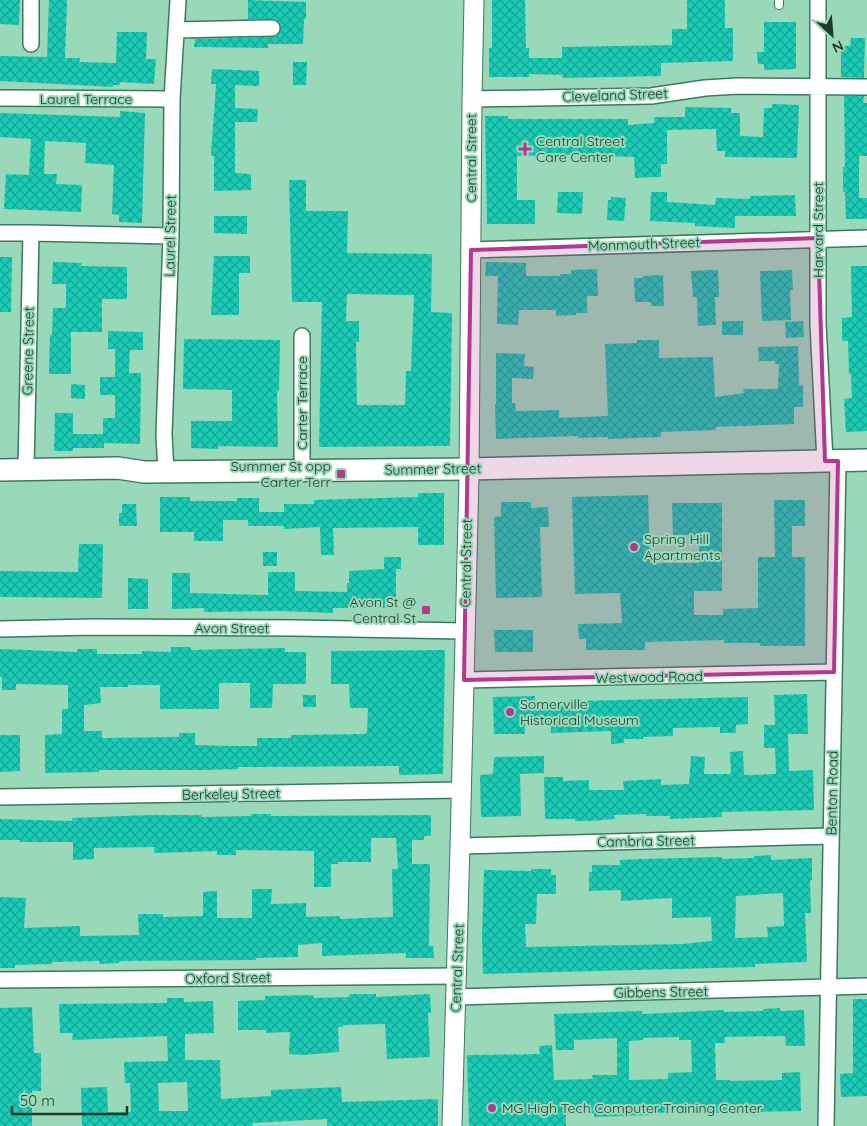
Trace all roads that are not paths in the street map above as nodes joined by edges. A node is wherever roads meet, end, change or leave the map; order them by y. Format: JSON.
{"nodes":[{"id":1,"x":31,"y":0,"type":"edge"},
{"id":2,"x":178,"y":0,"type":"edge"},
{"id":3,"x":474,"y":0,"type":"edge"},
{"id":4,"x":818,"y":0,"type":"edge"},
{"id":5,"x":272,"y":28,"type":"dead end"},
{"id":6,"x":176,"y":30,"type":"junction"},
{"id":7,"x":32,"y":44,"type":"dead end"},
{"id":8,"x":817,"y":86,"type":"junction"},
{"id":9,"x":867,"y":87,"type":"edge"},
{"id":10,"x":0,"y":98,"type":"edge"},
{"id":11,"x":472,"y":99,"type":"junction"},
{"id":12,"x":172,"y":100,"type":"junction"},
{"id":13,"x":0,"y":233,"type":"edge"},
{"id":14,"x":31,"y":233,"type":"junction"},
{"id":15,"x":171,"y":236,"type":"junction"},
{"id":16,"x":818,"y":238,"type":"junction"},
{"id":17,"x":867,"y":238,"type":"edge"},
{"id":18,"x":470,"y":250,"type":"junction"},
{"id":19,"x":302,"y":336,"type":"dead end"},
{"id":20,"x":867,"y":460,"type":"edge"},
{"id":21,"x":831,"y":461,"type":"junction"},
{"id":22,"x":26,"y":469,"type":"junction"},
{"id":23,"x":469,"y":469,"type":"junction"},
{"id":24,"x":0,"y":470,"type":"edge"},
{"id":25,"x":302,"y":470,"type":"junction"},
{"id":26,"x":166,"y":472,"type":"junction"},
{"id":27,"x":0,"y":629,"type":"edge"},
{"id":28,"x":464,"y":631,"type":"junction"},
{"id":29,"x":834,"y":672,"type":"junction"},
{"id":30,"x":464,"y":680,"type":"junction"},
{"id":31,"x":462,"y":790,"type":"junction"},
{"id":32,"x":0,"y":797,"type":"edge"},
{"id":33,"x":831,"y":836,"type":"junction"},
{"id":34,"x":460,"y":846,"type":"junction"},
{"id":35,"x":457,"y":976,"type":"junction"},
{"id":36,"x":0,"y":980,"type":"edge"},
{"id":37,"x":867,"y":986,"type":"edge"},
{"id":38,"x":828,"y":988,"type":"junction"},
{"id":39,"x":456,"y":997,"type":"junction"},
{"id":40,"x":452,"y":1126,"type":"edge"},
{"id":41,"x":826,"y":1126,"type":"edge"}],
"edges":[{"from":1,"to":7,"type":"street"},
{"from":2,"to":6,"type":"street","name":"Laurel Street"},
{"from":3,"to":11,"type":"street","name":"Central Street"},
{"from":4,"to":8,"type":"street","name":"Harvard Street"},
{"from":5,"to":6,"type":"street"},
{"from":6,"to":12,"type":"street","name":"Laurel Street"},
{"from":8,"to":9,"type":"street","name":"Cleveland Street"},
{"from":8,"to":11,"type":"street","name":"Cleveland Street"},
{"from":8,"to":16,"type":"street","name":"Harvard Street"},
{"from":10,"to":12,"type":"street","name":"Laurel Terrace"},
{"from":11,"to":18,"type":"street","name":"Central Street"},
{"from":12,"to":15,"type":"street","name":"Laurel Street"},
{"from":13,"to":14,"type":"street"},
{"from":14,"to":15,"type":"street"},
{"from":14,"to":22,"type":"street","name":"Greene Street"},
{"from":15,"to":26,"type":"street","name":"Laurel Street"},
{"from":16,"to":17,"type":"street","name":"Monmouth Street"},
{"from":16,"to":18,"type":"street","name":"Monmouth Street"},
{"from":16,"to":21,"type":"street","name":"Harvard Street"},
{"from":18,"to":23,"type":"street","name":"Central Street"},
{"from":19,"to":25,"type":"street","name":"Carter Terrace"},
{"from":20,"to":21,"type":"main road","name":"Summer Street"},
{"from":21,"to":23,"type":"main road","name":"Summer Street"},
{"from":21,"to":29,"type":"street","name":"Benton Road"},
{"from":22,"to":24,"type":"main road","name":"Summer Street"},
{"from":22,"to":26,"type":"main road","name":"Summer Street"},
{"from":23,"to":25,"type":"main road","name":"Summer Street"},
{"from":23,"to":28,"type":"street","name":"Central Street"},
{"from":25,"to":26,"type":"main road","name":"Summer Street"},
{"from":27,"to":28,"type":"street","name":"Avon Street"},
{"from":28,"to":30,"type":"street","name":"Central Street"},
{"from":29,"to":30,"type":"street","name":"Westwood Road"},
{"from":29,"to":33,"type":"street","name":"Benton Road"},
{"from":30,"to":31,"type":"street","name":"Central Street"},
{"from":31,"to":32,"type":"street","name":"Berkeley Street"},
{"from":31,"to":34,"type":"street","name":"Central Street"},
{"from":33,"to":34,"type":"street","name":"Cambria Street"},
{"from":33,"to":38,"type":"street","name":"Benton Road"},
{"from":34,"to":35,"type":"street","name":"Central Street"},
{"from":35,"to":36,"type":"street","name":"Oxford Street"},
{"from":35,"to":39,"type":"street","name":"Central Street"},
{"from":37,"to":38,"type":"street","name":"Gibbens Street"},
{"from":38,"to":39,"type":"street","name":"Gibbens Street"},
{"from":38,"to":41,"type":"street","name":"Benton Road"},
{"from":39,"to":40,"type":"street","name":"Central Street"}]}
